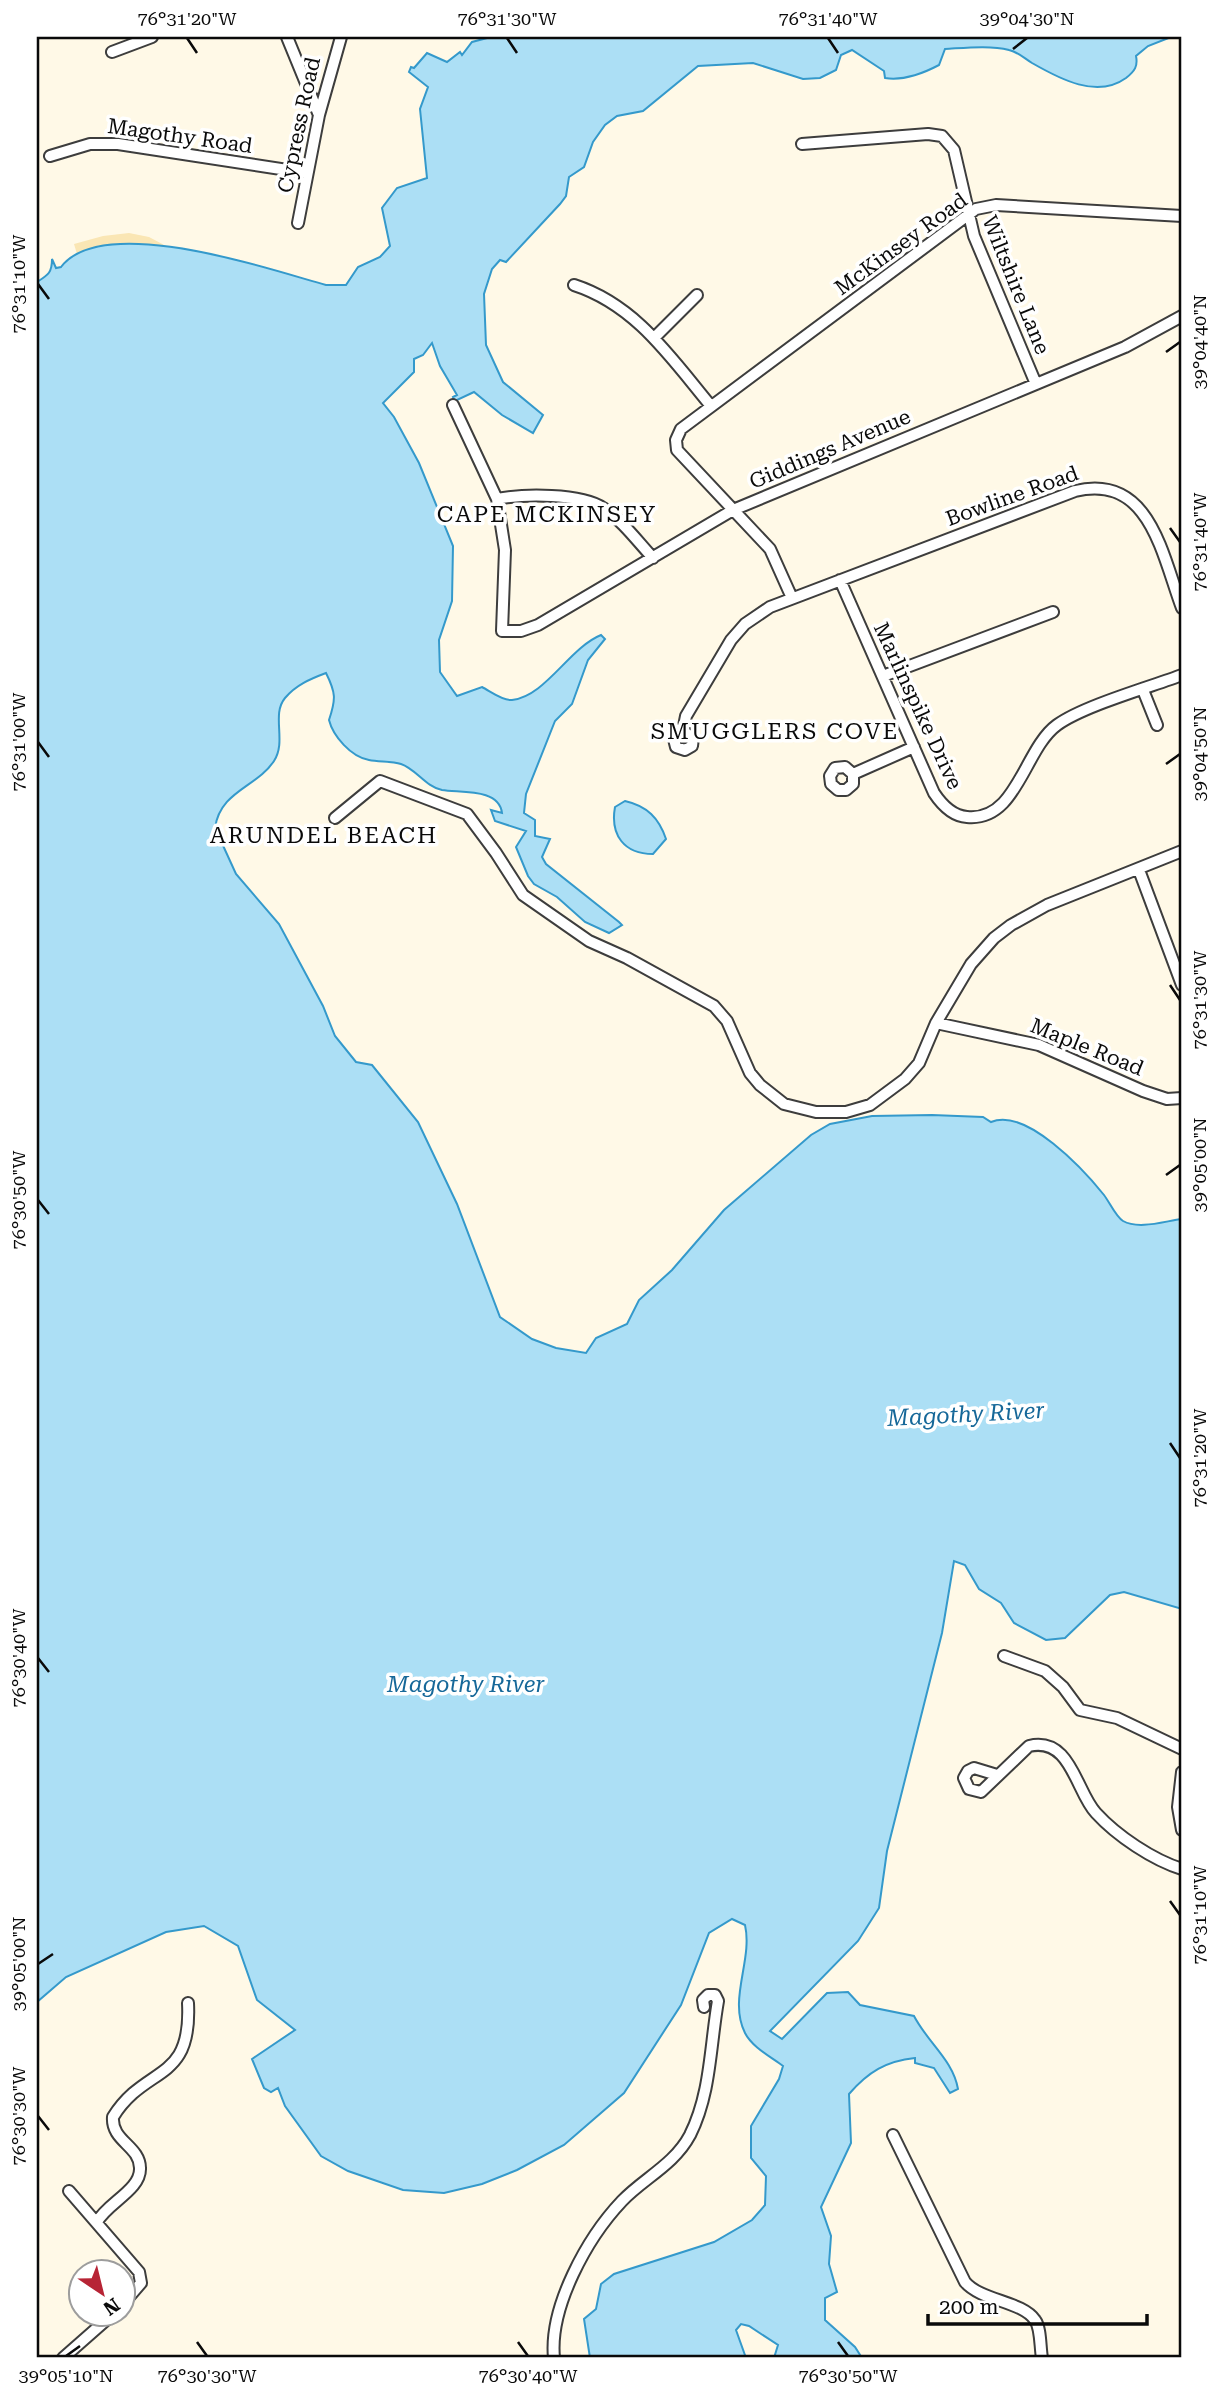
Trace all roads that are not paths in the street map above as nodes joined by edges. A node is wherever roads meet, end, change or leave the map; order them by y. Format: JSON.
{"nodes":[{"id":1,"x":152,"y":37,"type":"edge"},
{"id":2,"x":287,"y":37,"type":"edge"},
{"id":3,"x":341,"y":37,"type":"edge"},
{"id":4,"x":112,"y":52,"type":"dead end"},
{"id":5,"x":319,"y":115,"type":"junction"},
{"id":6,"x":802,"y":144,"type":"dead end"},
{"id":7,"x":50,"y":156,"type":"dead end"},
{"id":8,"x":307,"y":173,"type":"junction"},
{"id":9,"x":967,"y":214,"type":"junction"},
{"id":10,"x":1182,"y":216,"type":"edge"},
{"id":11,"x":298,"y":223,"type":"dead end"},
{"id":12,"x":574,"y":285,"type":"dead end"},
{"id":13,"x":697,"y":295,"type":"dead end"},
{"id":14,"x":1182,"y":316,"type":"edge"},
{"id":15,"x":654,"y":338,"type":"junction"},
{"id":16,"x":1035,"y":384,"type":"junction"},
{"id":17,"x":453,"y":405,"type":"dead end"},
{"id":18,"x":711,"y":406,"type":"junction"},
{"id":19,"x":497,"y":499,"type":"junction"},
{"id":20,"x":733,"y":510,"type":"junction"},
{"id":21,"x":653,"y":558,"type":"junction"},
{"id":22,"x":840,"y":580,"type":"junction"},
{"id":23,"x":792,"y":598,"type":"junction"},
{"id":24,"x":1182,"y":608,"type":"edge"},
{"id":25,"x":1053,"y":612,"type":"dead end"},
{"id":26,"x":1182,"y":675,"type":"edge"},
{"id":27,"x":883,"y":676,"type":"junction"},
{"id":28,"x":1143,"y":690,"type":"junction"},
{"id":29,"x":1157,"y":725,"type":"dead end"},
{"id":30,"x":683,"y":731,"type":"dead end"},
{"id":31,"x":914,"y":747,"type":"junction"},
{"id":32,"x":853,"y":774,"type":"dead end"},
{"id":33,"x":335,"y":818,"type":"dead end"},
{"id":34,"x":1182,"y":851,"type":"edge"},
{"id":35,"x":1139,"y":870,"type":"junction"},
{"id":36,"x":1182,"y":985,"type":"edge"},
{"id":37,"x":936,"y":1023,"type":"junction"},
{"id":38,"x":1182,"y":1098,"type":"edge"},
{"id":39,"x":1004,"y":1656,"type":"dead end"},
{"id":40,"x":1182,"y":1749,"type":"edge"},
{"id":41,"x":1182,"y":1772,"type":"edge"},
{"id":42,"x":997,"y":1775,"type":"dead end"},
{"id":43,"x":1181,"y":1797,"type":"edge"},
{"id":44,"x":1182,"y":1830,"type":"edge"},
{"id":45,"x":1182,"y":1869,"type":"edge"},
{"id":46,"x":188,"y":2003,"type":"dead end"},
{"id":47,"x":704,"y":2007,"type":"dead end"},
{"id":48,"x":893,"y":2135,"type":"dead end"},
{"id":49,"x":69,"y":2191,"type":"dead end"},
{"id":50,"x":97,"y":2222,"type":"junction"},
{"id":51,"x":127,"y":2258,"type":"edge"},
{"id":52,"x":136,"y":2268,"type":"edge"},
{"id":53,"x":136,"y":2289,"type":"edge"},
{"id":54,"x":98,"y":2328,"type":"edge"},
{"id":55,"x":63,"y":2358,"type":"edge"},
{"id":56,"x":554,"y":2358,"type":"edge"},
{"id":57,"x":1042,"y":2358,"type":"edge"}],
"edges":[{"from":1,"to":4,"type":"street"},
{"from":2,"to":5,"type":"street"},
{"from":3,"to":5,"type":"street","name":"Cypress Road"},
{"from":5,"to":8,"type":"street","name":"Cypress Road"},
{"from":6,"to":9,"type":"street","name":"Wiltshire Lane"},
{"from":7,"to":8,"type":"street","name":"Magothy Road"},
{"from":8,"to":11,"type":"street","name":"Cypress Road"},
{"from":9,"to":10,"type":"street","name":"McKinsey Road"},
{"from":9,"to":16,"type":"street","name":"Wiltshire Lane"},
{"from":9,"to":18,"type":"street","name":"McKinsey Road"},
{"from":12,"to":15,"type":"street"},
{"from":13,"to":15,"type":"street"},
{"from":14,"to":16,"type":"street","name":"Giddings Avenue"},
{"from":15,"to":18,"type":"street"},
{"from":16,"to":20,"type":"street","name":"Giddings Avenue"},
{"from":17,"to":19,"type":"street"},
{"from":18,"to":20,"type":"street","name":"McKinsey Road"},
{"from":19,"to":21,"type":"street"},
{"from":19,"to":21,"type":"street","name":"Giddings Avenue"},
{"from":20,"to":21,"type":"street","name":"Giddings Avenue"},
{"from":20,"to":23,"type":"street"},
{"from":22,"to":23,"type":"street","name":"Bowline Road"},
{"from":22,"to":24,"type":"street","name":"Bowline Road"},
{"from":22,"to":27,"type":"street","name":"Marlinspike Drive"},
{"from":23,"to":30,"type":"street","name":"Bowline Road"},
{"from":25,"to":27,"type":"street"},
{"from":26,"to":28,"type":"street","name":"Marlinspike Drive"},
{"from":27,"to":31,"type":"street","name":"Marlinspike Drive"},
{"from":28,"to":29,"type":"street"},
{"from":28,"to":31,"type":"street","name":"Marlinspike Drive"},
{"from":31,"to":32,"type":"street"},
{"from":33,"to":37,"type":"street"},
{"from":34,"to":35,"type":"street"},
{"from":35,"to":36,"type":"street"},
{"from":35,"to":37,"type":"street"},
{"from":37,"to":38,"type":"street","name":"Maple Road"},
{"from":39,"to":40,"type":"street"},
{"from":41,"to":43,"type":"street"},
{"from":42,"to":45,"type":"street"},
{"from":43,"to":44,"type":"street"},
{"from":46,"to":50,"type":"street"},
{"from":47,"to":56,"type":"street"},
{"from":48,"to":57,"type":"street"},
{"from":49,"to":50,"type":"street"},
{"from":50,"to":51,"type":"street"},
{"from":52,"to":53,"type":"street"},
{"from":54,"to":55,"type":"street"}]}
